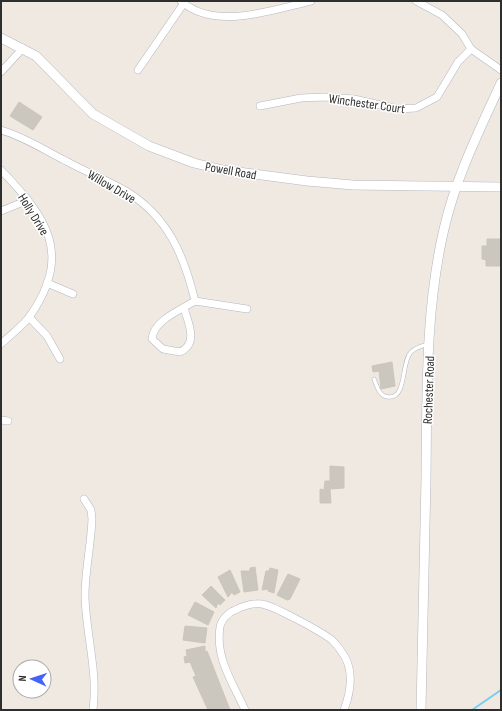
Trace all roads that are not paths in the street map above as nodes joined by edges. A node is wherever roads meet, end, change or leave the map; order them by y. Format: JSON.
{"nodes":[{"id":1,"x":311,"y":1,"type":"edge"},
{"id":2,"x":416,"y":1,"type":"edge"},
{"id":3,"x":182,"y":2,"type":"edge"},
{"id":4,"x":1,"y":38,"type":"edge"},
{"id":5,"x":23,"y":48,"type":"junction"},
{"id":6,"x":471,"y":49,"type":"junction"},
{"id":7,"x":138,"y":70,"type":"dead end"},
{"id":8,"x":501,"y":70,"type":"edge"},
{"id":9,"x":1,"y":72,"type":"edge"},
{"id":10,"x":501,"y":83,"type":"edge"},
{"id":11,"x":260,"y":106,"type":"dead end"},
{"id":12,"x":1,"y":130,"type":"edge"},
{"id":13,"x":1,"y":170,"type":"edge"},
{"id":14,"x":456,"y":186,"type":"junction"},
{"id":15,"x":501,"y":187,"type":"edge"},
{"id":16,"x":28,"y":200,"type":"junction"},
{"id":17,"x":1,"y":211,"type":"edge"},
{"id":18,"x":47,"y":283,"type":"junction"},
{"id":19,"x":73,"y":294,"type":"dead end"},
{"id":20,"x":194,"y":301,"type":"junction"},
{"id":21,"x":184,"y":308,"type":"junction"},
{"id":22,"x":247,"y":309,"type":"dead end"},
{"id":23,"x":29,"y":317,"type":"junction"},
{"id":24,"x":1,"y":344,"type":"edge"},
{"id":25,"x":429,"y":344,"type":"junction"},
{"id":26,"x":60,"y":359,"type":"dead end"},
{"id":27,"x":374,"y":379,"type":"dead end"},
{"id":28,"x":84,"y":499,"type":"dead end"},
{"id":29,"x":93,"y":710,"type":"edge"},
{"id":30,"x":245,"y":710,"type":"edge"},
{"id":31,"x":344,"y":710,"type":"edge"},
{"id":32,"x":421,"y":710,"type":"edge"}],
"edges":[{"from":1,"to":3,"type":"street"},
{"from":2,"to":6,"type":"street"},
{"from":3,"to":7,"type":"street"},
{"from":4,"to":5,"type":"street","name":"Powell Road"},
{"from":5,"to":9,"type":"street"},
{"from":5,"to":14,"type":"street","name":"Powell Road"},
{"from":6,"to":8,"type":"street"},
{"from":6,"to":11,"type":"street","name":"Winchester Court"},
{"from":10,"to":14,"type":"street","name":"Rochester Road"},
{"from":12,"to":20,"type":"street","name":"Willow Drive"},
{"from":13,"to":16,"type":"street","name":"Holly Drive"},
{"from":14,"to":15,"type":"street","name":"Powell Road"},
{"from":14,"to":25,"type":"street","name":"Rochester Road"},
{"from":16,"to":17,"type":"street"},
{"from":16,"to":18,"type":"street","name":"Holly Drive"},
{"from":18,"to":19,"type":"street"},
{"from":18,"to":23,"type":"street","name":"Holly Drive"},
{"from":20,"to":21,"type":"street"},
{"from":20,"to":22,"type":"street"},
{"from":21,"to":21,"type":"street"},
{"from":23,"to":24,"type":"street","name":"Holly Drive"},
{"from":23,"to":26,"type":"street"},
{"from":25,"to":27,"type":"lane"},
{"from":25,"to":32,"type":"street","name":"Rochester Road"},
{"from":28,"to":29,"type":"street"},
{"from":30,"to":31,"type":"street"}]}
